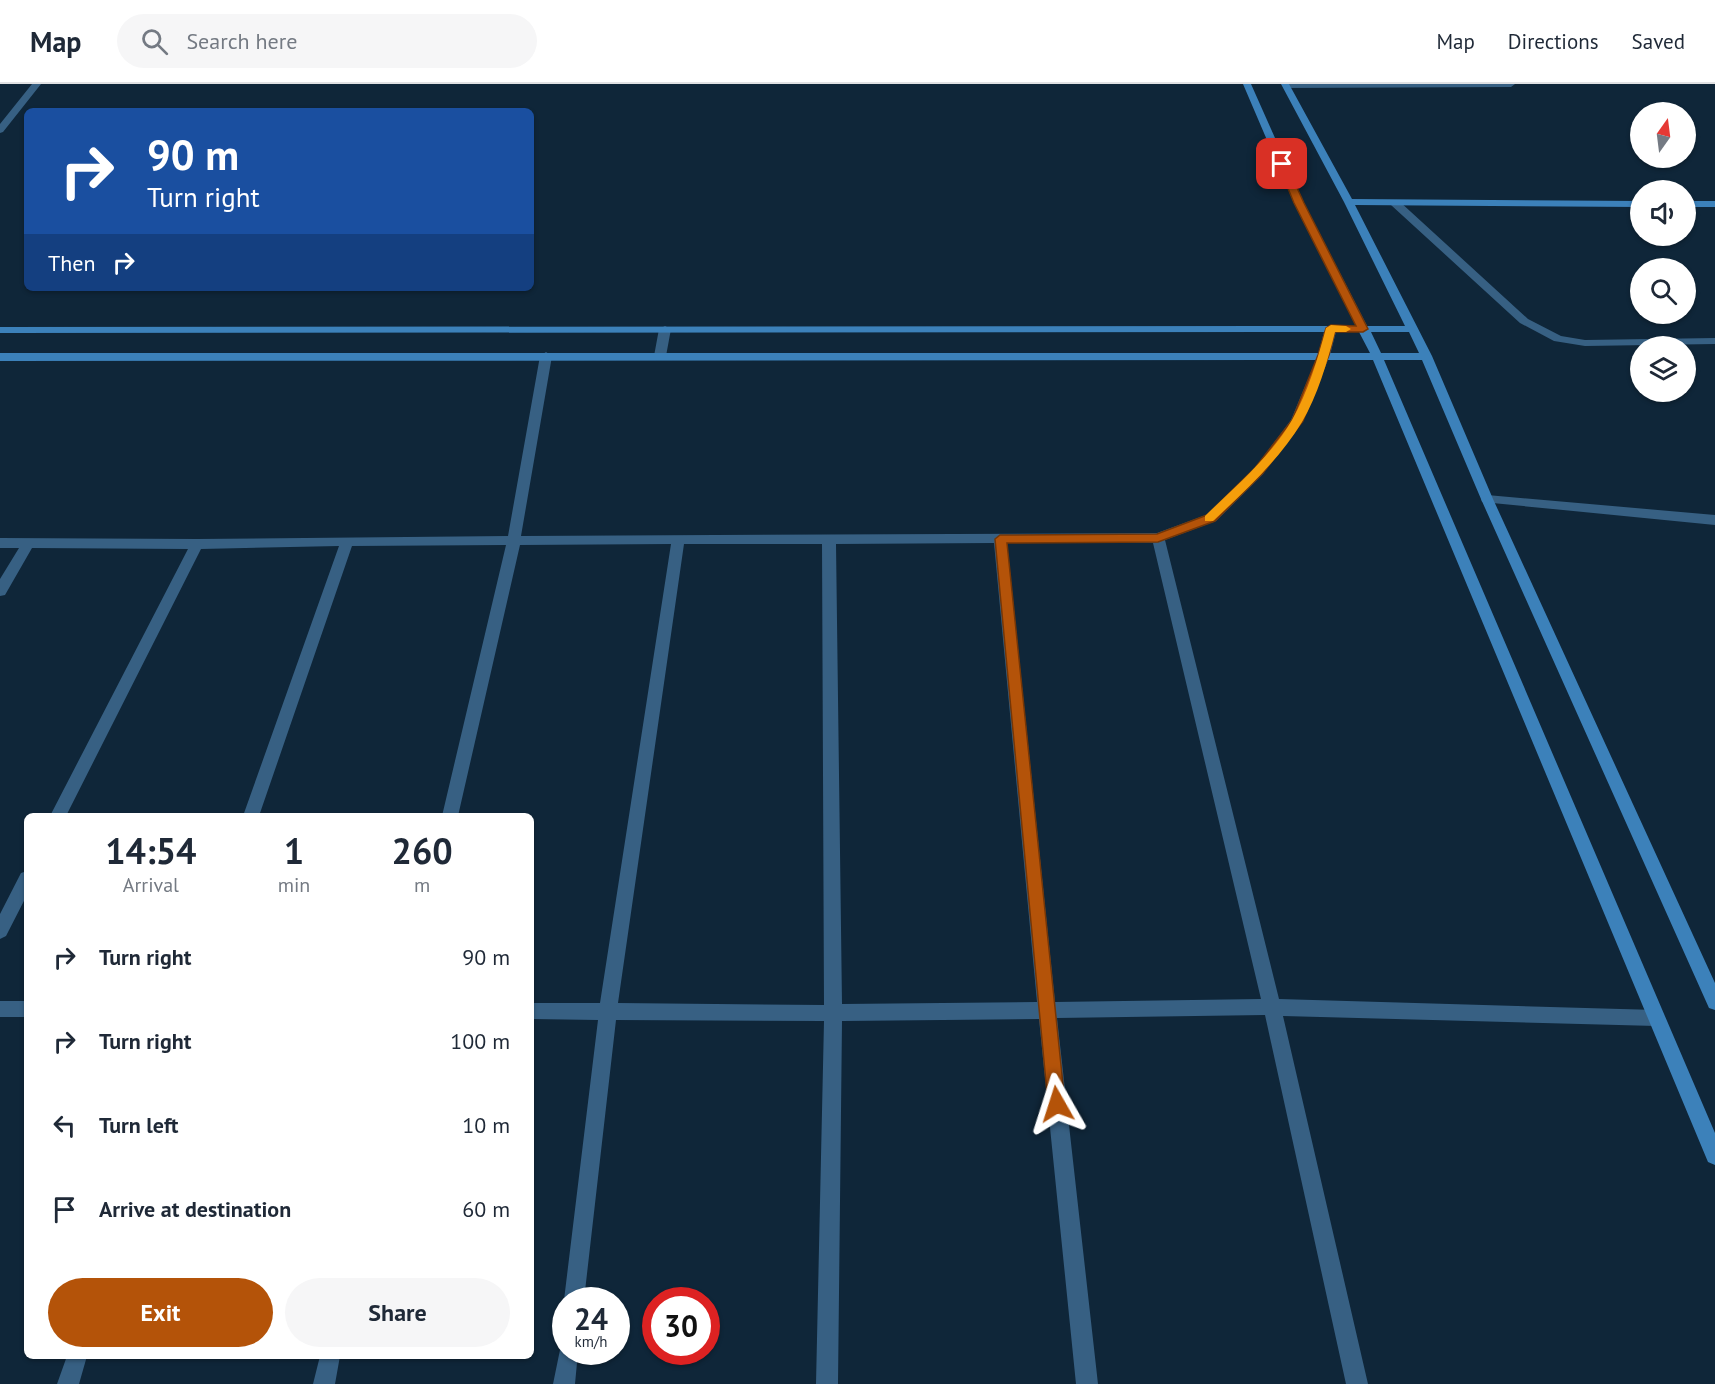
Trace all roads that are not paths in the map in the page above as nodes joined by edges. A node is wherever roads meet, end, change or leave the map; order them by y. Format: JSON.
{"nodes":[{"id":1,"x":37,"y":84,"type":"edge"},
{"id":2,"x":1247,"y":84,"type":"edge"},
{"id":3,"x":1512,"y":84,"type":"edge"},
{"id":4,"x":1286,"y":85,"type":"edge"},
{"id":5,"x":0,"y":130,"type":"edge"},
{"id":6,"x":1348,"y":202,"type":"junction"},
{"id":7,"x":1395,"y":202,"type":"junction"},
{"id":8,"x":1630,"y":204,"type":"edge"},
{"id":9,"x":1696,"y":204,"type":"edge"},
{"id":10,"x":1715,"y":204,"type":"edge"},
{"id":11,"x":1331,"y":328,"type":"junction"},
{"id":12,"x":665,"y":329,"type":"junction"},
{"id":13,"x":1363,"y":329,"type":"junction"},
{"id":14,"x":1413,"y":329,"type":"junction"},
{"id":15,"x":0,"y":330,"type":"edge"},
{"id":16,"x":1715,"y":341,"type":"edge"},
{"id":17,"x":1324,"y":355,"type":"junction"},
{"id":18,"x":546,"y":356,"type":"junction"},
{"id":19,"x":660,"y":356,"type":"junction"},
{"id":20,"x":1377,"y":356,"type":"junction"},
{"id":21,"x":1426,"y":356,"type":"junction"},
{"id":22,"x":0,"y":357,"type":"edge"},
{"id":23,"x":1487,"y":499,"type":"junction"},
{"id":24,"x":1715,"y":520,"type":"edge"},
{"id":25,"x":1158,"y":538,"type":"junction"},
{"id":26,"x":1000,"y":539,"type":"junction"},
{"id":27,"x":347,"y":540,"type":"junction"},
{"id":28,"x":678,"y":540,"type":"junction"},
{"id":29,"x":829,"y":540,"type":"junction"},
{"id":30,"x":514,"y":541,"type":"junction"},
{"id":31,"x":0,"y":543,"type":"edge"},
{"id":32,"x":28,"y":543,"type":"junction"},
{"id":33,"x":197,"y":544,"type":"junction"},
{"id":34,"x":0,"y":591,"type":"edge"},
{"id":35,"x":60,"y":813,"type":"edge"},
{"id":36,"x":252,"y":813,"type":"edge"},
{"id":37,"x":451,"y":813,"type":"edge"},
{"id":38,"x":24,"y":884,"type":"edge"},
{"id":39,"x":0,"y":931,"type":"edge"},
{"id":40,"x":1715,"y":1002,"type":"edge"},
{"id":41,"x":1272,"y":1007,"type":"junction"},
{"id":42,"x":0,"y":1009,"type":"edge"},
{"id":43,"x":24,"y":1009,"type":"edge"},
{"id":44,"x":1047,"y":1010,"type":"junction"},
{"id":45,"x":534,"y":1011,"type":"edge"},
{"id":46,"x":608,"y":1011,"type":"junction"},
{"id":47,"x":833,"y":1013,"type":"junction"},
{"id":48,"x":1656,"y":1018,"type":"junction"},
{"id":49,"x":1715,"y":1155,"type":"edge"},
{"id":50,"x":576,"y":1287,"type":"edge"},
{"id":51,"x":75,"y":1359,"type":"edge"},
{"id":52,"x":329,"y":1359,"type":"edge"},
{"id":53,"x":566,"y":1365,"type":"edge"},
{"id":54,"x":68,"y":1384,"type":"edge"},
{"id":55,"x":324,"y":1384,"type":"edge"},
{"id":56,"x":564,"y":1384,"type":"edge"},
{"id":57,"x":827,"y":1384,"type":"edge"},
{"id":58,"x":1087,"y":1384,"type":"edge"},
{"id":59,"x":1357,"y":1384,"type":"edge"}],
"edges":[{"from":1,"to":5,"type":"street"},
{"from":2,"to":13,"type":"street"},
{"from":3,"to":4,"type":"street"},
{"from":4,"to":6,"type":"street"},
{"from":6,"to":7,"type":"street"},
{"from":6,"to":14,"type":"street"},
{"from":7,"to":8,"type":"street"},
{"from":7,"to":16,"type":"street"},
{"from":9,"to":10,"type":"street"},
{"from":11,"to":12,"type":"street"},
{"from":11,"to":13,"type":"street"},
{"from":11,"to":17,"type":"street"},
{"from":12,"to":15,"type":"street"},
{"from":12,"to":19,"type":"street"},
{"from":13,"to":14,"type":"street"},
{"from":13,"to":20,"type":"street"},
{"from":14,"to":21,"type":"street"},
{"from":17,"to":19,"type":"street"},
{"from":17,"to":20,"type":"street"},
{"from":17,"to":25,"type":"street"},
{"from":18,"to":19,"type":"street"},
{"from":18,"to":22,"type":"street"},
{"from":18,"to":30,"type":"street"},
{"from":20,"to":21,"type":"street"},
{"from":20,"to":48,"type":"street"},
{"from":21,"to":23,"type":"street"},
{"from":23,"to":24,"type":"street"},
{"from":23,"to":40,"type":"street"},
{"from":25,"to":26,"type":"street"},
{"from":25,"to":41,"type":"street"},
{"from":26,"to":29,"type":"street"},
{"from":26,"to":44,"type":"street"},
{"from":27,"to":30,"type":"street"},
{"from":27,"to":33,"type":"street"},
{"from":27,"to":36,"type":"street"},
{"from":28,"to":29,"type":"street"},
{"from":28,"to":30,"type":"street"},
{"from":28,"to":46,"type":"street"},
{"from":29,"to":47,"type":"street"},
{"from":30,"to":37,"type":"street"},
{"from":31,"to":32,"type":"street"},
{"from":32,"to":33,"type":"street"},
{"from":32,"to":34,"type":"street"},
{"from":33,"to":35,"type":"street"},
{"from":38,"to":39,"type":"street"},
{"from":41,"to":44,"type":"street"},
{"from":41,"to":48,"type":"street"},
{"from":41,"to":59,"type":"street"},
{"from":42,"to":43,"type":"street"},
{"from":44,"to":47,"type":"street"},
{"from":44,"to":58,"type":"street"},
{"from":45,"to":46,"type":"street"},
{"from":46,"to":47,"type":"street"},
{"from":46,"to":50,"type":"street"},
{"from":47,"to":57,"type":"street"},
{"from":48,"to":49,"type":"street"},
{"from":51,"to":54,"type":"street"},
{"from":52,"to":55,"type":"street"},
{"from":53,"to":56,"type":"street"}]}
